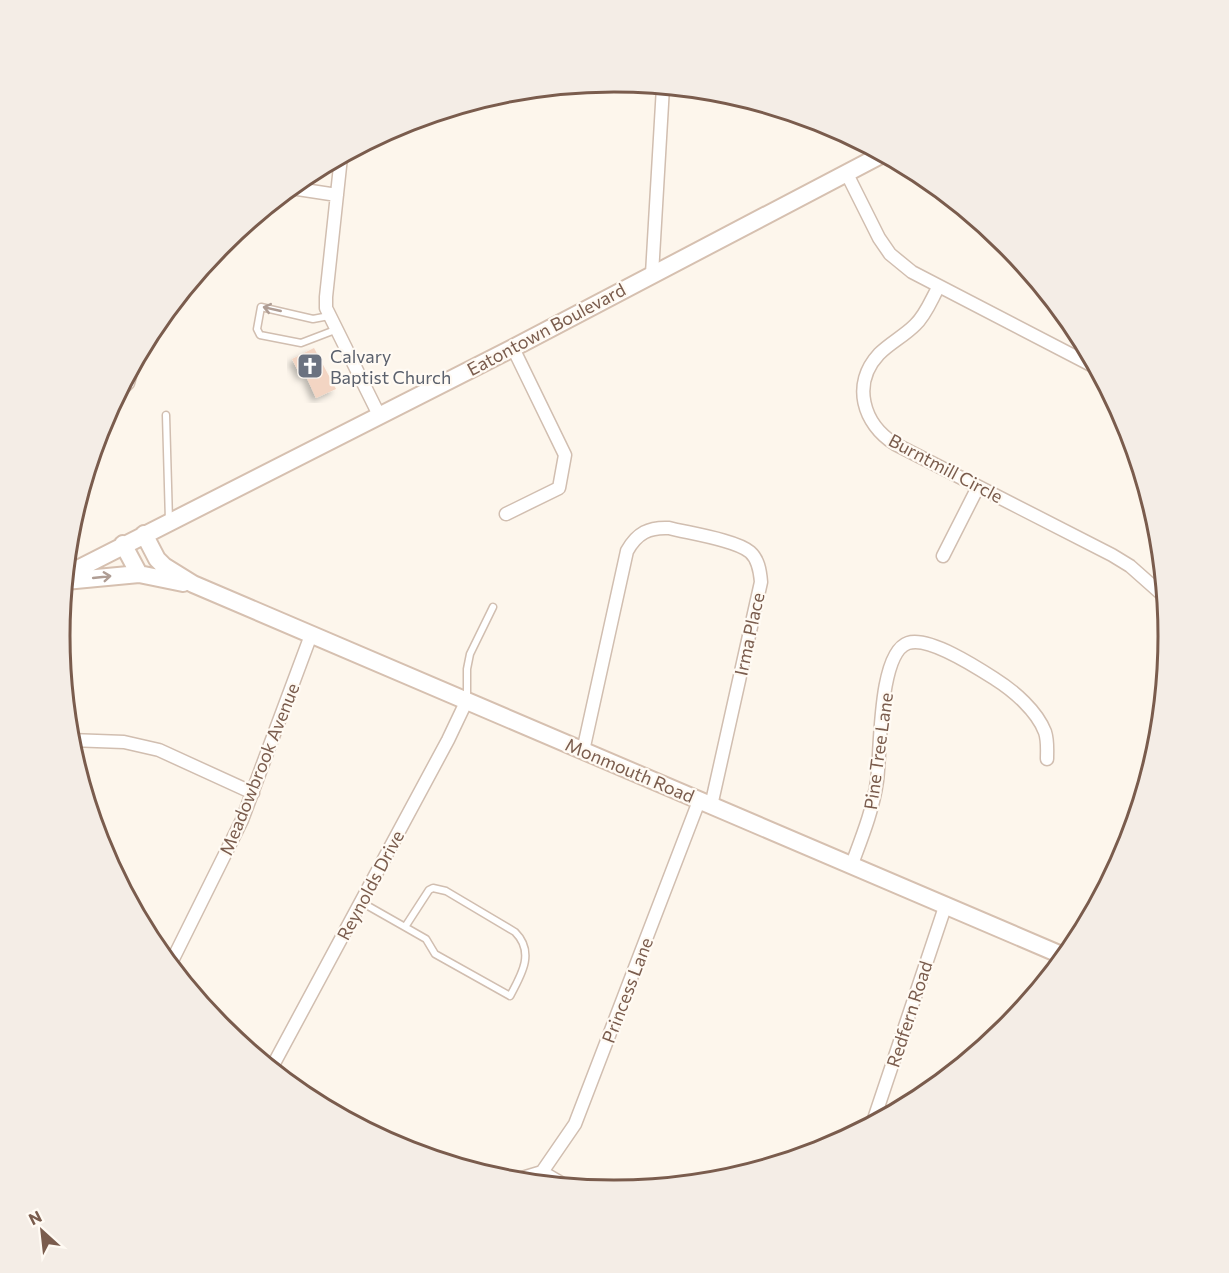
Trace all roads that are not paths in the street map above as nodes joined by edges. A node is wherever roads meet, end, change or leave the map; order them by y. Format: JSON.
{"nodes":[{"id":1,"x":663,"y":95,"type":"edge"},
{"id":2,"x":874,"y":159,"type":"edge"},
{"id":3,"x":341,"y":166,"type":"edge"},
{"id":4,"x":847,"y":174,"type":"junction"},
{"id":5,"x":304,"y":190,"type":"edge"},
{"id":6,"x":337,"y":195,"type":"junction"},
{"id":7,"x":652,"y":274,"type":"junction"},
{"id":8,"x":939,"y":286,"type":"junction"},
{"id":9,"x":329,"y":316,"type":"junction"},
{"id":10,"x":336,"y":330,"type":"junction"},
{"id":11,"x":513,"y":348,"type":"junction"},
{"id":12,"x":1085,"y":362,"type":"edge"},
{"id":13,"x":166,"y":415,"type":"dead end"},
{"id":14,"x":379,"y":415,"type":"junction"},
{"id":15,"x":978,"y":487,"type":"junction"},
{"id":16,"x":506,"y":514,"type":"dead end"},
{"id":17,"x":169,"y":521,"type":"junction"},
{"id":18,"x":144,"y":534,"type":"junction"},
{"id":19,"x":123,"y":544,"type":"junction"},
{"id":20,"x":943,"y":556,"type":"dead end"},
{"id":21,"x":75,"y":570,"type":"edge"},
{"id":22,"x":139,"y":574,"type":"junction"},
{"id":23,"x":74,"y":580,"type":"edge"},
{"id":24,"x":193,"y":584,"type":"junction"},
{"id":25,"x":1156,"y":589,"type":"edge"},
{"id":26,"x":493,"y":607,"type":"dead end"},
{"id":27,"x":311,"y":635,"type":"junction"},
{"id":28,"x":467,"y":700,"type":"junction"},
{"id":29,"x":81,"y":740,"type":"edge"},
{"id":30,"x":583,"y":751,"type":"junction"},
{"id":31,"x":1047,"y":759,"type":"dead end"},
{"id":32,"x":253,"y":793,"type":"junction"},
{"id":33,"x":705,"y":803,"type":"junction"},
{"id":34,"x":852,"y":864,"type":"junction"},
{"id":35,"x":361,"y":902,"type":"junction"},
{"id":36,"x":946,"y":904,"type":"junction"},
{"id":37,"x":405,"y":927,"type":"junction"},
{"id":38,"x":1057,"y":953,"type":"edge"},
{"id":39,"x":174,"y":956,"type":"edge"},
{"id":40,"x":275,"y":1062,"type":"edge"},
{"id":41,"x":876,"y":1113,"type":"edge"},
{"id":42,"x":542,"y":1172,"type":"junction"},
{"id":43,"x":534,"y":1174,"type":"edge"},
{"id":44,"x":550,"y":1177,"type":"edge"}],
"edges":[{"from":1,"to":7,"type":"street"},
{"from":2,"to":4,"type":"main road","name":"Eatontown Boulevard"},
{"from":3,"to":6,"type":"street"},
{"from":4,"to":7,"type":"main road","name":"Eatontown Boulevard"},
{"from":4,"to":8,"type":"street"},
{"from":5,"to":6,"type":"street"},
{"from":6,"to":9,"type":"street"},
{"from":7,"to":11,"type":"main road","name":"Eatontown Boulevard"},
{"from":8,"to":12,"type":"street"},
{"from":8,"to":15,"type":"street","name":"Burntmill Circle"},
{"from":9,"to":10,"type":"street"},
{"from":9,"to":10,"type":"lane","one_way":true},
{"from":10,"to":14,"type":"street"},
{"from":11,"to":14,"type":"main road","name":"Eatontown Boulevard"},
{"from":11,"to":16,"type":"street"},
{"from":13,"to":17,"type":"lane"},
{"from":14,"to":17,"type":"main road","name":"Eatontown Boulevard"},
{"from":15,"to":20,"type":"street"},
{"from":15,"to":25,"type":"street","name":"Burntmill Circle"},
{"from":17,"to":18,"type":"main road","name":"Eatontown Boulevard"},
{"from":18,"to":19,"type":"main road","name":"Eatontown Boulevard"},
{"from":18,"to":24,"type":"main road","name":"Monmouth Road"},
{"from":19,"to":21,"type":"main road","name":"Eatontown Boulevard"},
{"from":19,"to":22,"type":"main road"},
{"from":23,"to":22,"type":"main road","name":"Monmouth Road","one_way":true},
{"from":22,"to":24,"type":"main road","name":"Monmouth Road"},
{"from":24,"to":27,"type":"main road","name":"Monmouth Road"},
{"from":26,"to":28,"type":"lane"},
{"from":27,"to":28,"type":"main road","name":"Monmouth Road"},
{"from":27,"to":32,"type":"street","name":"Meadowbrook Avenue"},
{"from":28,"to":30,"type":"main road","name":"Monmouth Road"},
{"from":28,"to":35,"type":"street","name":"Reynolds Drive"},
{"from":29,"to":32,"type":"street"},
{"from":30,"to":33,"type":"main road","name":"Monmouth Road"},
{"from":30,"to":33,"type":"street","name":"Irma Place"},
{"from":31,"to":34,"type":"street","name":"Pine Tree Lane"},
{"from":32,"to":39,"type":"street","name":"Meadowbrook Avenue"},
{"from":33,"to":34,"type":"main road","name":"Monmouth Road"},
{"from":33,"to":42,"type":"street","name":"Princess Lane"},
{"from":34,"to":36,"type":"main road","name":"Monmouth Road"},
{"from":35,"to":37,"type":"lane"},
{"from":35,"to":40,"type":"street","name":"Reynolds Drive"},
{"from":36,"to":38,"type":"main road","name":"Monmouth Road"},
{"from":36,"to":41,"type":"street","name":"Redfern Road"},
{"from":37,"to":37,"type":"lane"},
{"from":42,"to":43,"type":"street"},
{"from":42,"to":44,"type":"street"}]}
